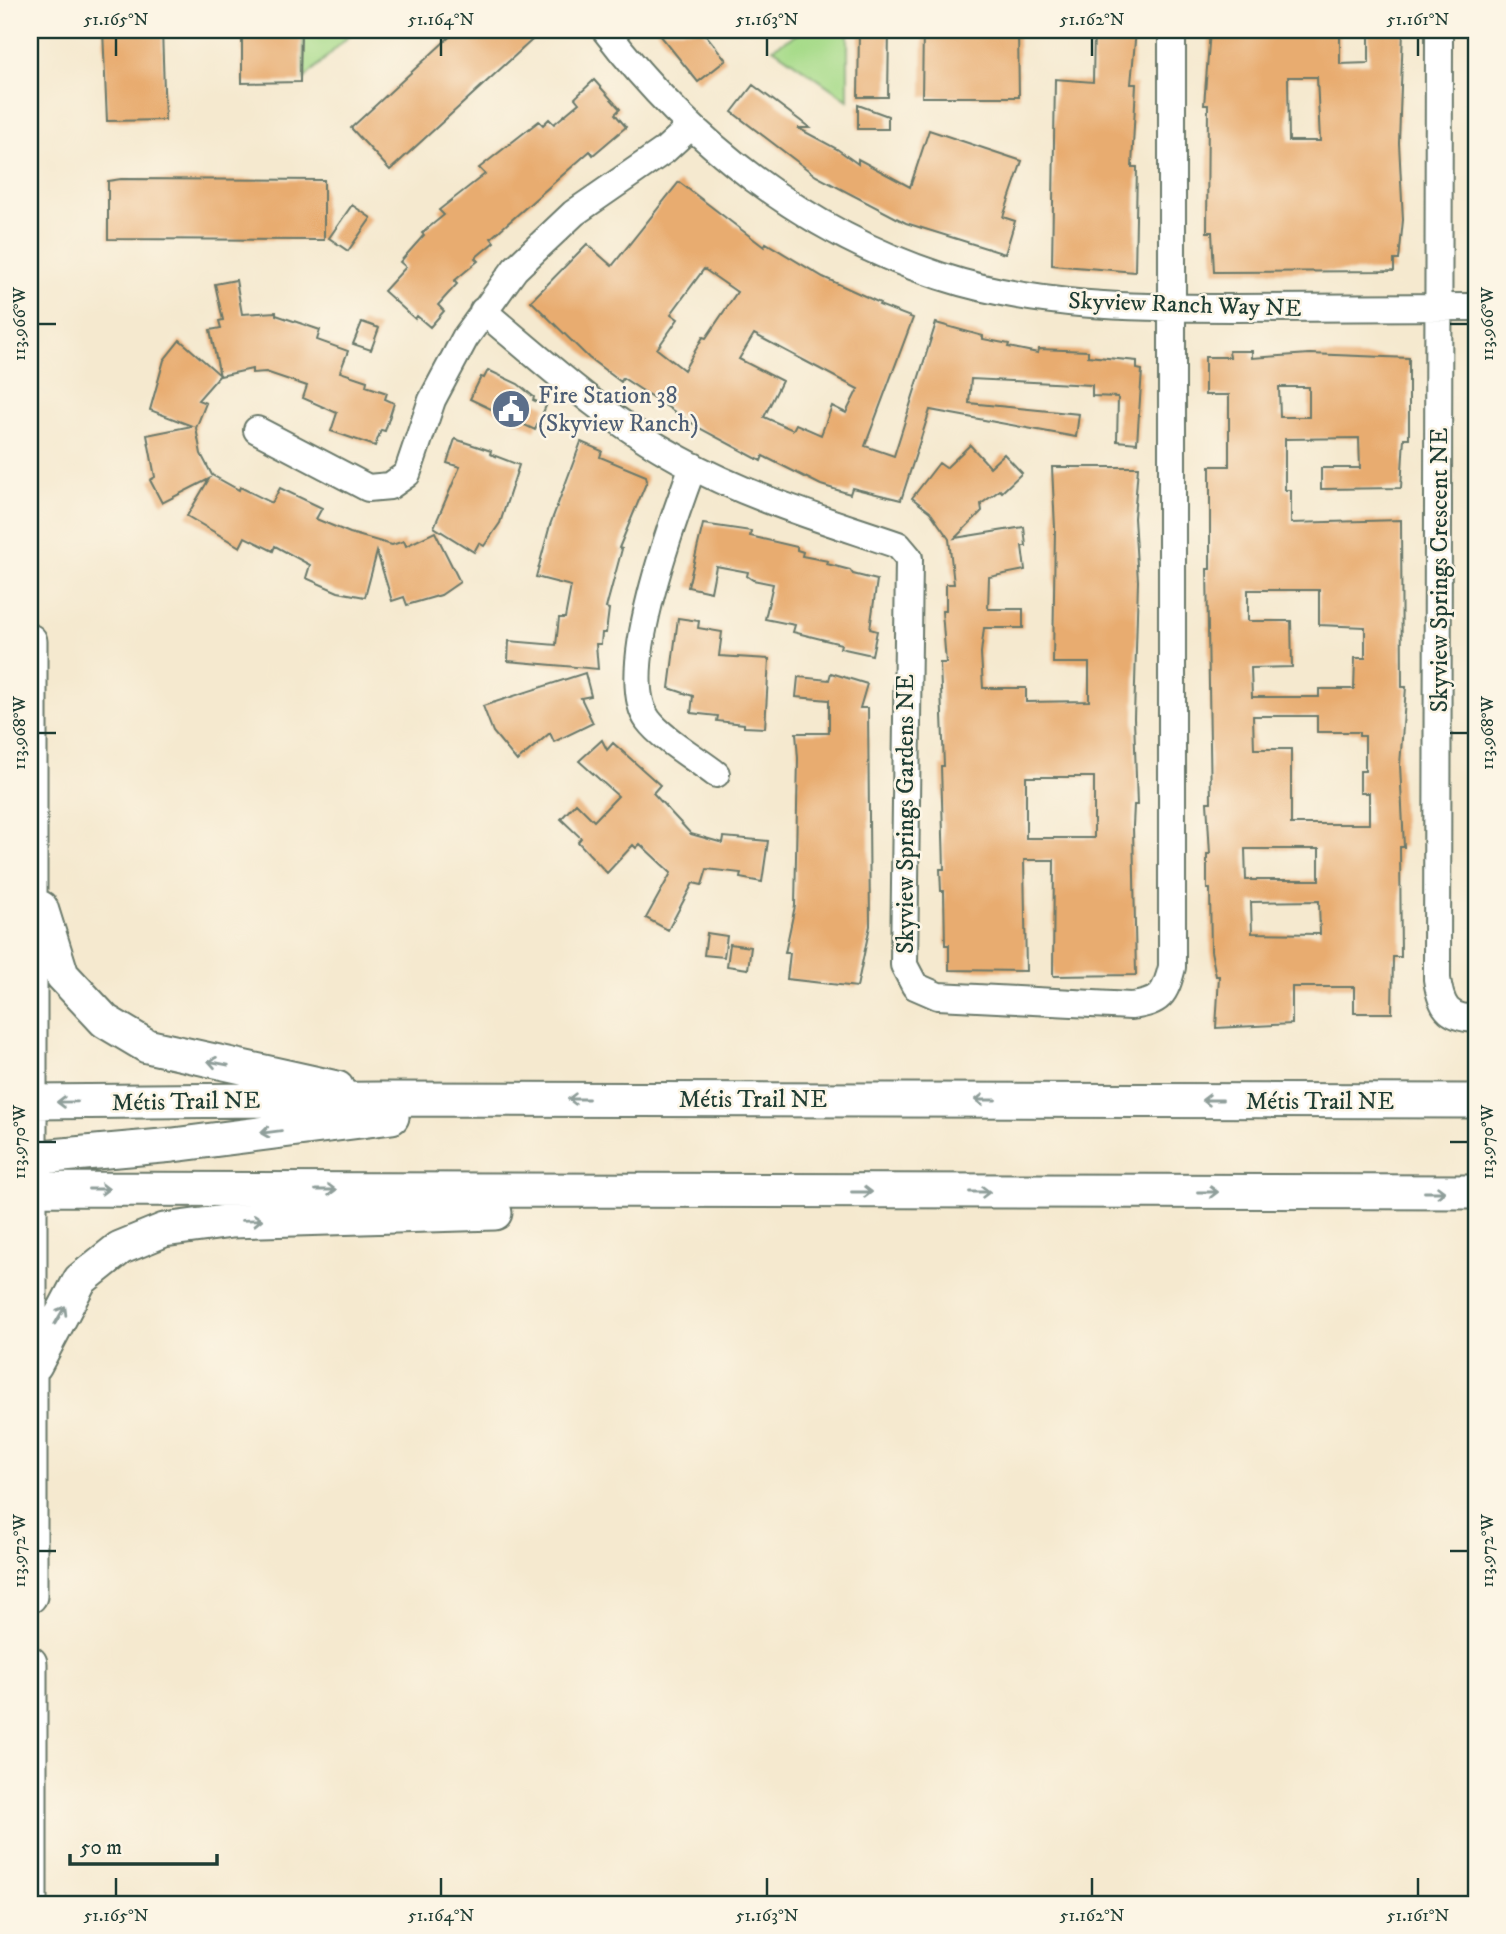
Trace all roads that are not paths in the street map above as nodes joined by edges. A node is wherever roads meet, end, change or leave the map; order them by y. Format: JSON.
{"nodes":[{"id":1,"x":605,"y":30,"type":"edge"},
{"id":2,"x":1172,"y":30,"type":"edge"},
{"id":3,"x":1439,"y":30,"type":"edge"},
{"id":4,"x":690,"y":127,"type":"junction"},
{"id":5,"x":1440,"y":307,"type":"junction"},
{"id":6,"x":1476,"y":307,"type":"edge"},
{"id":7,"x":1174,"y":308,"type":"junction"},
{"id":8,"x":483,"y":312,"type":"junction"},
{"id":9,"x":257,"y":430,"type":"dead end"},
{"id":10,"x":693,"y":466,"type":"junction"},
{"id":11,"x":30,"y":641,"type":"edge"},
{"id":12,"x":716,"y":774,"type":"dead end"},
{"id":13,"x":31,"y":857,"type":"edge"},
{"id":14,"x":1476,"y":1019,"type":"edge"},
{"id":15,"x":380,"y":1099,"type":"junction"},
{"id":16,"x":533,"y":1099,"type":"junction"},
{"id":17,"x":1476,"y":1101,"type":"edge"},
{"id":18,"x":30,"y":1103,"type":"edge"},
{"id":19,"x":30,"y":1176,"type":"edge"},
{"id":20,"x":811,"y":1192,"type":"junction"},
{"id":21,"x":1476,"y":1192,"type":"edge"},
{"id":22,"x":31,"y":1377,"type":"edge"},
{"id":23,"x":30,"y":1596,"type":"edge"},
{"id":24,"x":30,"y":1663,"type":"edge"},
{"id":25,"x":30,"y":1699,"type":"edge"},
{"id":26,"x":30,"y":1755,"type":"edge"},
{"id":27,"x":30,"y":1904,"type":"edge"}],
"edges":[{"from":1,"to":4,"type":"street","name":"Skyview Ranch Way NE"},
{"from":2,"to":7,"type":"street","name":"Skyview Springs Gardens NE"},
{"from":3,"to":5,"type":"street","name":"Skyview Springs Crescent NE"},
{"from":4,"to":7,"type":"street","name":"Skyview Ranch Way NE"},
{"from":4,"to":8,"type":"street"},
{"from":5,"to":6,"type":"street","name":"Skyview Ranch Way NE"},
{"from":5,"to":7,"type":"street","name":"Skyview Ranch Way NE"},
{"from":5,"to":14,"type":"street","name":"Skyview Springs Crescent NE"},
{"from":7,"to":10,"type":"street","name":"Skyview Springs Gardens NE"},
{"from":8,"to":9,"type":"street"},
{"from":8,"to":10,"type":"street","name":"Skyview Springs Gardens NE"},
{"from":10,"to":12,"type":"street"},
{"from":11,"to":13,"type":"main road"},
{"from":15,"to":13,"type":"main road","one_way":true},
{"from":13,"to":18,"type":"main road"},
{"from":15,"to":16,"type":"main road","name":"Métis Trail NE"},
{"from":15,"to":18,"type":"main road","name":"Métis Trail NE","one_way":true},
{"from":17,"to":16,"type":"main road","name":"Métis Trail NE","one_way":true},
{"from":16,"to":19,"type":"main road","one_way":true},
{"from":18,"to":19,"type":"main road"},
{"from":19,"to":20,"type":"main road","one_way":true},
{"from":19,"to":22,"type":"main road"},
{"from":20,"to":21,"type":"main road","one_way":true},
{"from":22,"to":20,"type":"main road","one_way":true},
{"from":22,"to":23,"type":"main road"},
{"from":24,"to":25,"type":"main road"},
{"from":25,"to":26,"type":"main road"},
{"from":26,"to":27,"type":"main road"}]}
